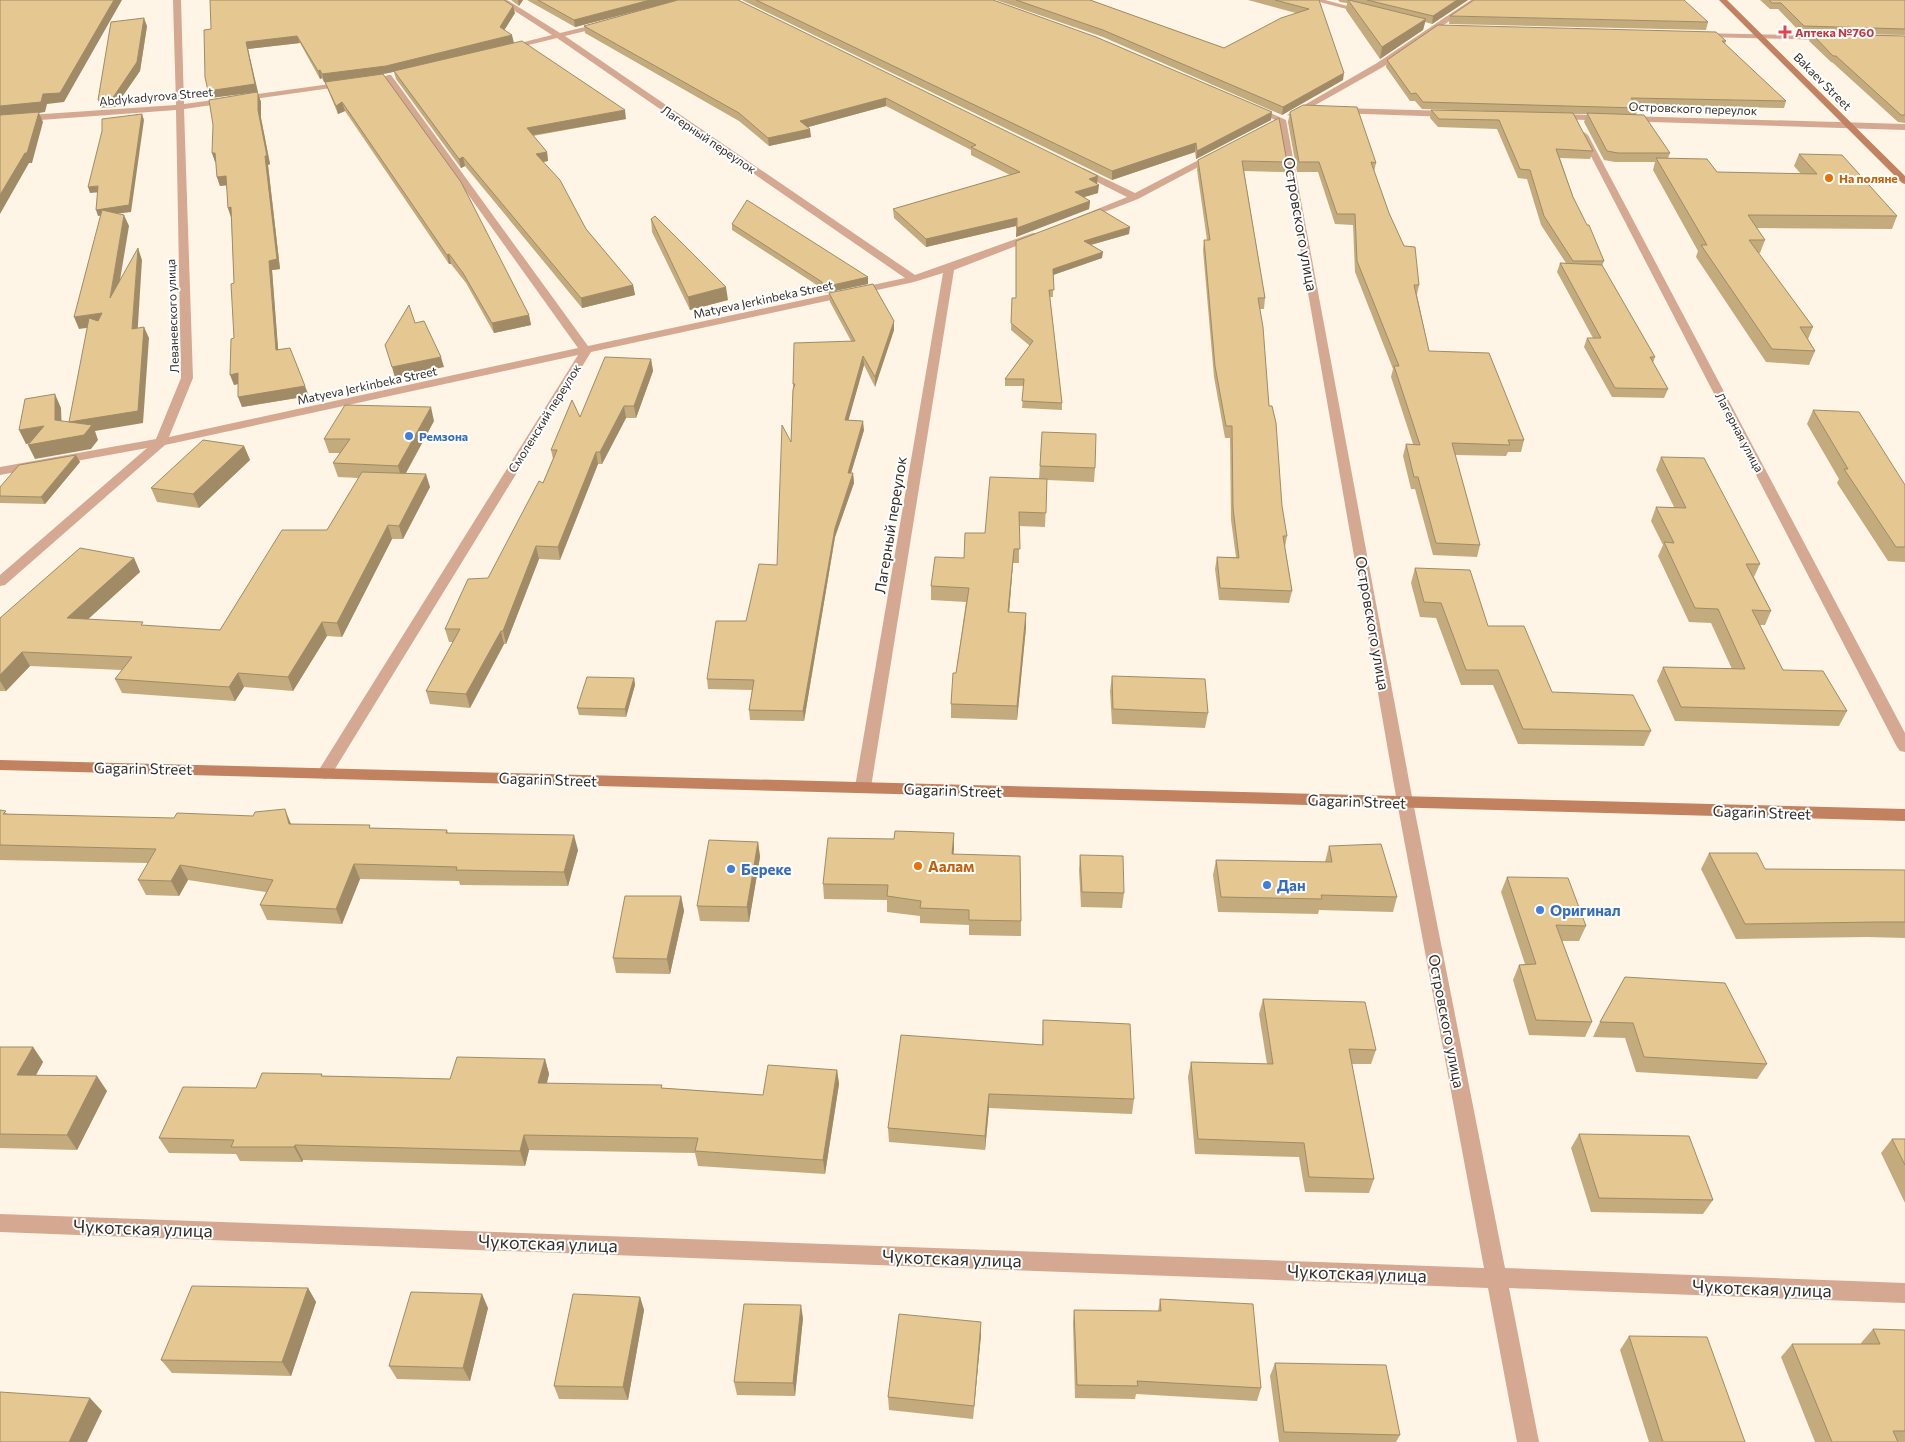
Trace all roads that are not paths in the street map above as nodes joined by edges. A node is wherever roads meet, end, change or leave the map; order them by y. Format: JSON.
{"nodes":[{"id":1,"x":177,"y":0,"type":"edge"},
{"id":2,"x":502,"y":0,"type":"edge"},
{"id":3,"x":1316,"y":0,"type":"edge"},
{"id":4,"x":1476,"y":0,"type":"edge"},
{"id":5,"x":1723,"y":0,"type":"edge"},
{"id":6,"x":1374,"y":14,"type":"edge"},
{"id":7,"x":617,"y":21,"type":"edge"},
{"id":8,"x":1428,"y":27,"type":"junction"},
{"id":9,"x":1452,"y":29,"type":"edge"},
{"id":10,"x":1691,"y":35,"type":"edge"},
{"id":11,"x":559,"y":36,"type":"junction"},
{"id":12,"x":1760,"y":37,"type":"junction"},
{"id":13,"x":1838,"y":38,"type":"edge"},
{"id":14,"x":502,"y":50,"type":"edge"},
{"id":15,"x":388,"y":77,"type":"edge"},
{"id":16,"x":350,"y":83,"type":"edge"},
{"id":17,"x":1246,"y":104,"type":"edge"},
{"id":18,"x":180,"y":107,"type":"junction"},
{"id":19,"x":1300,"y":110,"type":"junction"},
{"id":20,"x":1319,"y":110,"type":"edge"},
{"id":21,"x":1329,"y":111,"type":"edge"},
{"id":22,"x":1457,"y":114,"type":"edge"},
{"id":23,"x":1545,"y":117,"type":"edge"},
{"id":24,"x":1574,"y":118,"type":"junction"},
{"id":25,"x":0,"y":120,"type":"edge"},
{"id":26,"x":1278,"y":122,"type":"junction"},
{"id":27,"x":1849,"y":125,"type":"junction"},
{"id":28,"x":1905,"y":126,"type":"edge"},
{"id":29,"x":1230,"y":147,"type":"edge"},
{"id":30,"x":1072,"y":166,"type":"edge"},
{"id":31,"x":1905,"y":181,"type":"edge"},
{"id":32,"x":1135,"y":197,"type":"junction"},
{"id":33,"x":1070,"y":222,"type":"edge"},
{"id":34,"x":1042,"y":232,"type":"edge"},
{"id":35,"x":949,"y":268,"type":"junction"},
{"id":36,"x":914,"y":279,"type":"junction"},
{"id":37,"x":586,"y":351,"type":"junction"},
{"id":38,"x":161,"y":442,"type":"junction"},
{"id":39,"x":0,"y":470,"type":"edge"},
{"id":40,"x":0,"y":582,"type":"edge"},
{"id":41,"x":1905,"y":747,"type":"edge"},
{"id":42,"x":0,"y":765,"type":"edge"},
{"id":43,"x":325,"y":772,"type":"junction"},
{"id":44,"x":864,"y":787,"type":"junction"},
{"id":45,"x":1405,"y":802,"type":"junction"},
{"id":46,"x":1905,"y":815,"type":"edge"},
{"id":47,"x":0,"y":1223,"type":"edge"},
{"id":48,"x":1496,"y":1278,"type":"junction"},
{"id":49,"x":1905,"y":1293,"type":"edge"},
{"id":50,"x":1528,"y":1442,"type":"edge"}],
"edges":[{"from":1,"to":18,"type":"street","name":"Леваневского улица"},
{"from":2,"to":11,"type":"street","name":"Лагерный переулок"},
{"from":3,"to":6,"type":"street"},
{"from":4,"to":8,"type":"street"},
{"from":5,"to":12,"type":"main road","name":"Bakaev Street"},
{"from":7,"to":11,"type":"street"},
{"from":8,"to":9,"type":"street"},
{"from":8,"to":19,"type":"street"},
{"from":10,"to":12,"type":"street"},
{"from":11,"to":14,"type":"street"},
{"from":11,"to":36,"type":"street","name":"Лагерный переулок"},
{"from":12,"to":13,"type":"street"},
{"from":12,"to":27,"type":"main road","name":"Bakaev Street"},
{"from":15,"to":37,"type":"street","name":"Смоленский переулок"},
{"from":16,"to":18,"type":"street","name":"Abdykadyrova Street"},
{"from":17,"to":26,"type":"street"},
{"from":18,"to":25,"type":"street","name":"Abdykadyrova Street"},
{"from":18,"to":38,"type":"street","name":"Леваневского улица"},
{"from":19,"to":20,"type":"street"},
{"from":19,"to":26,"type":"street"},
{"from":21,"to":22,"type":"street"},
{"from":23,"to":24,"type":"street","name":"Островского переулок"},
{"from":24,"to":27,"type":"street","name":"Островского переулок"},
{"from":24,"to":41,"type":"street","name":"Лагерная улица"},
{"from":26,"to":45,"type":"street","name":"Островского улица"},
{"from":27,"to":28,"type":"street","name":"Островского переулок"},
{"from":27,"to":31,"type":"main road","name":"Bakaev Street"},
{"from":29,"to":32,"type":"street"},
{"from":30,"to":32,"type":"street"},
{"from":32,"to":33,"type":"street"},
{"from":34,"to":35,"type":"street","name":"Matyeva Jerkinbeka Street"},
{"from":35,"to":36,"type":"street","name":"Matyeva Jerkinbeka Street"},
{"from":35,"to":44,"type":"street","name":"Лагерный переулок"},
{"from":36,"to":37,"type":"street","name":"Matyeva Jerkinbeka Street"},
{"from":37,"to":38,"type":"street","name":"Matyeva Jerkinbeka Street"},
{"from":37,"to":43,"type":"street","name":"Смоленский переулок"},
{"from":38,"to":39,"type":"street","name":"Matyeva Jerkinbeka Street"},
{"from":38,"to":40,"type":"street","name":"Леваневского улица"},
{"from":42,"to":43,"type":"main road","name":"Gagarin Street"},
{"from":43,"to":44,"type":"main road","name":"Gagarin Street"},
{"from":44,"to":45,"type":"main road","name":"Gagarin Street"},
{"from":45,"to":46,"type":"main road","name":"Gagarin Street"},
{"from":45,"to":48,"type":"street","name":"Островского улица"},
{"from":47,"to":48,"type":"street","name":"Чукотская улица"},
{"from":48,"to":49,"type":"street","name":"Чукотская улица"},
{"from":48,"to":50,"type":"street","name":"Островского улица"}]}
